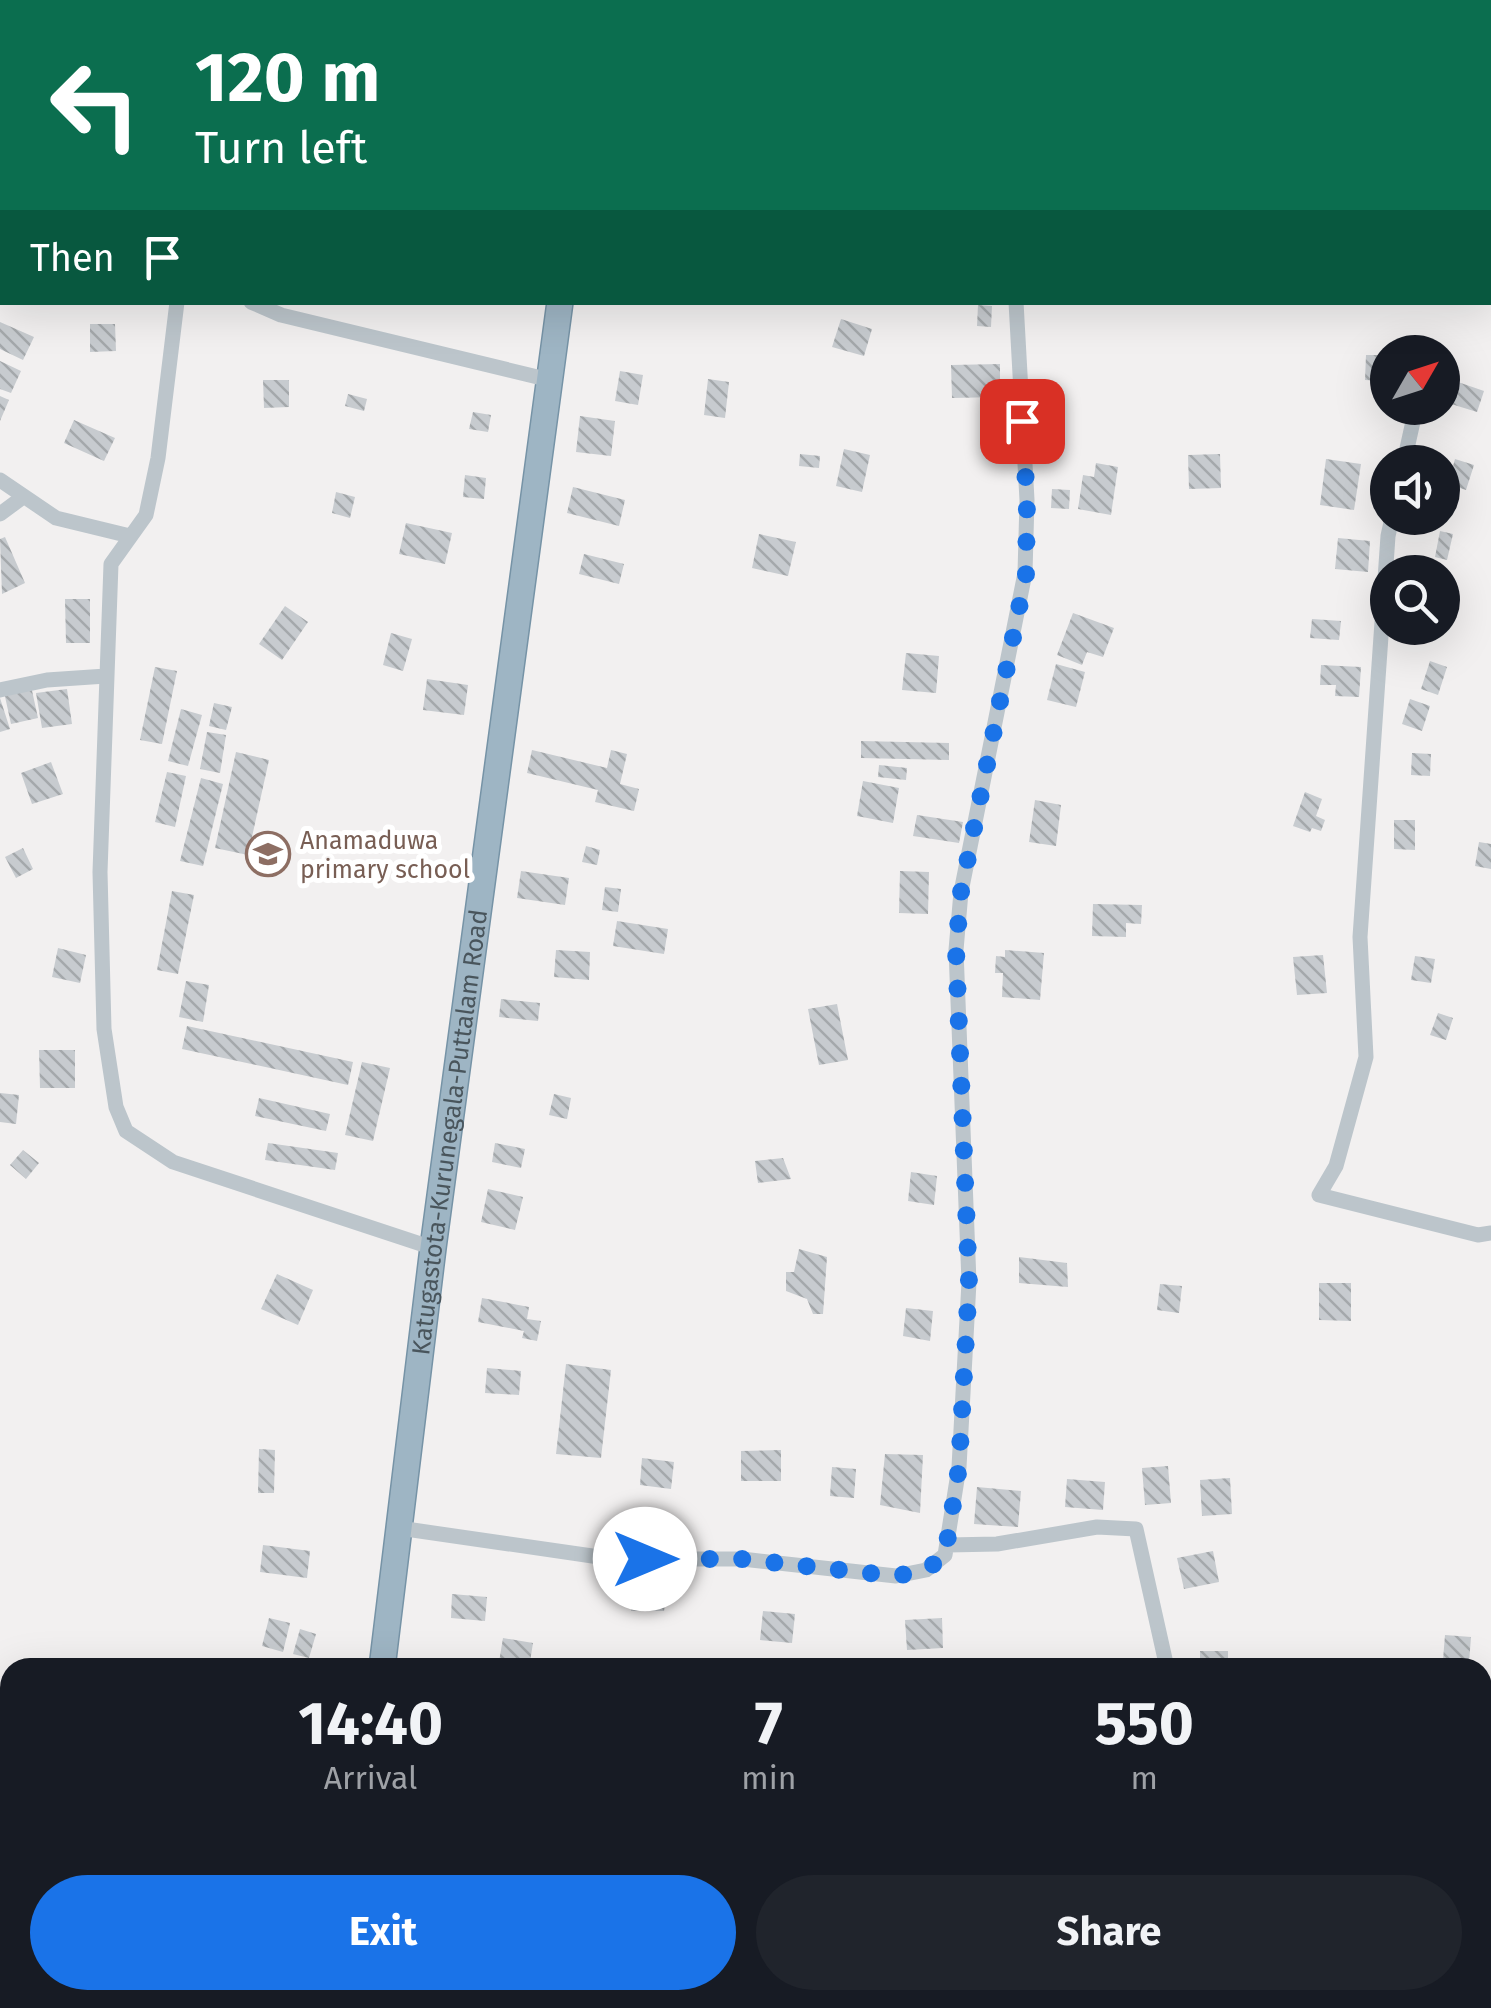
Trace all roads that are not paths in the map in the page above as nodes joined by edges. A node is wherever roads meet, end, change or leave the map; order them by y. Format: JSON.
{"nodes":[{"id":1,"x":177,"y":305,"type":"edge"},
{"id":2,"x":258,"y":305,"type":"edge"},
{"id":3,"x":560,"y":305,"type":"edge"},
{"id":4,"x":1016,"y":305,"type":"edge"},
{"id":5,"x":550,"y":380,"type":"junction"},
{"id":6,"x":0,"y":480,"type":"edge"},
{"id":7,"x":24,"y":497,"type":"junction"},
{"id":8,"x":0,"y":514,"type":"edge"},
{"id":9,"x":1388,"y":535,"type":"edge"},
{"id":10,"x":130,"y":536,"type":"junction"},
{"id":11,"x":106,"y":676,"type":"junction"},
{"id":12,"x":0,"y":690,"type":"edge"},
{"id":13,"x":1491,"y":1233,"type":"edge"},
{"id":14,"x":433,"y":1248,"type":"junction"},
{"id":15,"x":399,"y":1528,"type":"junction"},
{"id":16,"x":948,"y":1545,"type":"junction"},
{"id":17,"x":383,"y":1658,"type":"edge"},
{"id":18,"x":1166,"y":1658,"type":"edge"}],
"edges":[{"from":1,"to":10,"type":"street"},
{"from":2,"to":5,"type":"street"},
{"from":3,"to":5,"type":"highway","name":"Katugastota-Kurunegala-Puttalam Road"},
{"from":4,"to":16,"type":"street"},
{"from":5,"to":14,"type":"highway","name":"Katugastota-Kurunegala-Puttalam Road"},
{"from":6,"to":7,"type":"street"},
{"from":7,"to":8,"type":"street"},
{"from":7,"to":10,"type":"street"},
{"from":9,"to":13,"type":"street"},
{"from":10,"to":11,"type":"street"},
{"from":11,"to":12,"type":"street"},
{"from":11,"to":14,"type":"street"},
{"from":14,"to":15,"type":"highway","name":"Katugastota-Kurunegala-Puttalam Road"},
{"from":15,"to":16,"type":"street"},
{"from":15,"to":17,"type":"highway","name":"Katugastota-Kurunegala-Puttalam Road"},
{"from":16,"to":18,"type":"street"}]}
